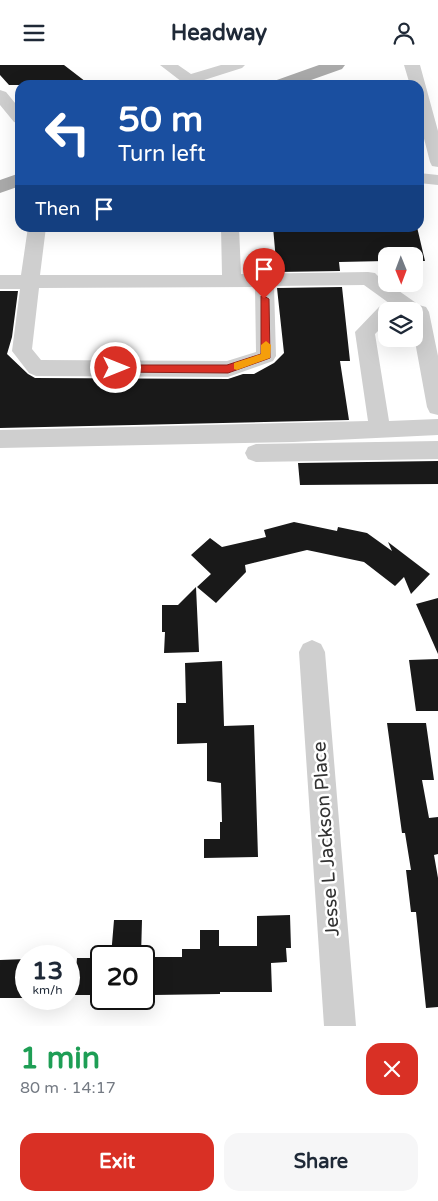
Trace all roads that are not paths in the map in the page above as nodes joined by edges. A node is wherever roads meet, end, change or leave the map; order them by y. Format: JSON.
{"nodes":[{"id":1,"x":168,"y":65,"type":"edge"},
{"id":2,"x":237,"y":65,"type":"edge"},
{"id":3,"x":336,"y":65,"type":"edge"},
{"id":4,"x":412,"y":65,"type":"edge"},
{"id":5,"x":189,"y":80,"type":"edge"},
{"id":6,"x":200,"y":80,"type":"edge"},
{"id":7,"x":294,"y":80,"type":"edge"},
{"id":8,"x":419,"y":80,"type":"edge"},
{"id":9,"x":0,"y":95,"type":"edge"},
{"id":10,"x":424,"y":95,"type":"edge"},
{"id":11,"x":15,"y":113,"type":"edge"},
{"id":12,"x":437,"y":157,"type":"edge"},
{"id":13,"x":424,"y":178,"type":"edge"},
{"id":14,"x":438,"y":179,"type":"edge"},
{"id":15,"x":36,"y":232,"type":"edge"},
{"id":16,"x":230,"y":232,"type":"edge"},
{"id":17,"x":264,"y":280,"type":"junction"},
{"id":18,"x":232,"y":281,"type":"junction"},
{"id":19,"x":0,"y":282,"type":"edge"},
{"id":20,"x":30,"y":282,"type":"junction"},
{"id":21,"x":398,"y":302,"type":"edge"},
{"id":22,"x":378,"y":325,"type":"edge"},
{"id":23,"x":419,"y":347,"type":"edge"},
{"id":24,"x":438,"y":407,"type":"edge"},
{"id":25,"x":438,"y":427,"type":"edge"},
{"id":26,"x":380,"y":429,"type":"junction"},
{"id":27,"x":0,"y":439,"type":"edge"},
{"id":28,"x":438,"y":450,"type":"edge"},
{"id":29,"x":256,"y":453,"type":"dead end"},
{"id":30,"x":312,"y":652,"type":"dead end"},
{"id":31,"x":340,"y":1026,"type":"edge"}],
"edges":[{"from":1,"to":5,"type":"street"},
{"from":2,"to":6,"type":"street"},
{"from":3,"to":7,"type":"main road"},
{"from":4,"to":8,"type":"street"},
{"from":9,"to":11,"type":"street"},
{"from":10,"to":12,"type":"street"},
{"from":13,"to":14,"type":"street"},
{"from":15,"to":20,"type":"street"},
{"from":16,"to":18,"type":"street"},
{"from":17,"to":18,"type":"street"},
{"from":17,"to":20,"type":"street"},
{"from":17,"to":21,"type":"street"},
{"from":18,"to":20,"type":"street"},
{"from":19,"to":20,"type":"street"},
{"from":22,"to":26,"type":"street"},
{"from":23,"to":24,"type":"street"},
{"from":25,"to":26,"type":"street"},
{"from":26,"to":27,"type":"street"},
{"from":28,"to":29,"type":"street"},
{"from":30,"to":31,"type":"street","name":"Jesse L Jackson Place"}]}
